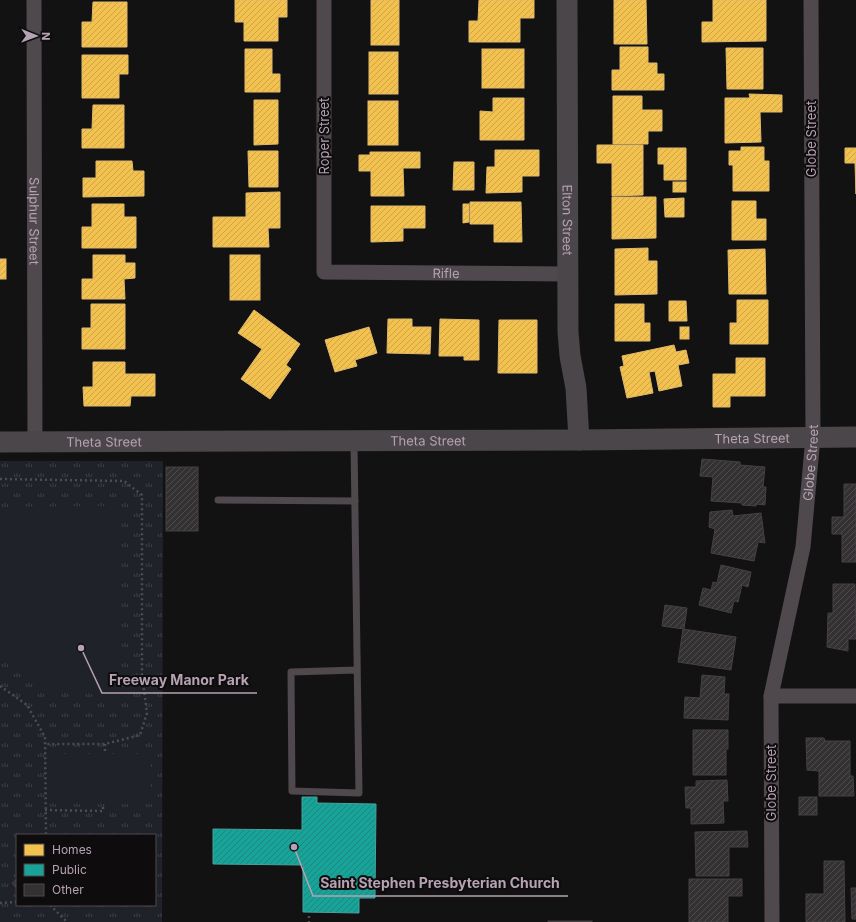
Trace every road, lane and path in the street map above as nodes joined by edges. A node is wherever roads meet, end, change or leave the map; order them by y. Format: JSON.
{"nodes":[{"id":1,"x":34,"y":0,"type":"edge"},
{"id":2,"x":324,"y":0,"type":"edge"},
{"id":3,"x":567,"y":0,"type":"edge"},
{"id":4,"x":811,"y":0,"type":"edge"},
{"id":5,"x":324,"y":272,"type":"joint"},
{"id":6,"x":567,"y":274,"type":"junction"},
{"id":7,"x":813,"y":437,"type":"junction"},
{"id":8,"x":856,"y":437,"type":"edge"},
{"id":9,"x":580,"y":440,"type":"junction"},
{"id":10,"x":354,"y":441,"type":"junction"},
{"id":11,"x":0,"y":442,"type":"edge"},
{"id":12,"x":35,"y":443,"type":"junction"},
{"id":13,"x":0,"y":479,"type":"edge"},
{"id":14,"x":218,"y":500,"type":"dead end"},
{"id":15,"x":355,"y":501,"type":"junction"},
{"id":16,"x":357,"y":670,"type":"junction"},
{"id":17,"x":0,"y":686,"type":"edge"},
{"id":18,"x":771,"y":696,"type":"junction"},
{"id":19,"x":856,"y":696,"type":"edge"},
{"id":20,"x":45,"y":744,"type":"junction"},
{"id":21,"x":105,"y":744,"type":"junction"},
{"id":22,"x":105,"y":754,"type":"dead end"},
{"id":23,"x":103,"y":804,"type":"dead end"},
{"id":24,"x":45,"y":810,"type":"junction"},
{"id":25,"x":46,"y":834,"type":"edge"},
{"id":26,"x":16,"y":902,"type":"edge"},
{"id":27,"x":0,"y":903,"type":"edge"},
{"id":28,"x":51,"y":906,"type":"edge"},
{"id":29,"x":309,"y":916,"type":"dead end"},
{"id":30,"x":67,"y":922,"type":"edge"},
{"id":31,"x":309,"y":922,"type":"edge"},
{"id":32,"x":772,"y":922,"type":"edge"}],
"edges":[{"from":1,"to":12,"type":"street","name":"Sulphur Street"},
{"from":2,"to":5,"type":"street","name":"Roper Street"},
{"from":3,"to":6,"type":"street","name":"Elton Street"},
{"from":4,"to":7,"type":"street","name":"Globe Street"},
{"from":5,"to":6,"type":"street","name":"Rifle"},
{"from":6,"to":9,"type":"street","name":"Elton Street"},
{"from":7,"to":8,"type":"street","name":"Theta Street"},
{"from":7,"to":9,"type":"street","name":"Theta Street"},
{"from":7,"to":18,"type":"street","name":"Globe Street"},
{"from":9,"to":10,"type":"street","name":"Theta Street"},
{"from":10,"to":12,"type":"street","name":"Theta Street"},
{"from":10,"to":15,"type":"lane"},
{"from":11,"to":12,"type":"street","name":"Theta Street"},
{"from":13,"to":21,"type":"path"},
{"from":14,"to":15,"type":"lane"},
{"from":15,"to":16,"type":"lane"},
{"from":16,"to":16,"type":"lane"},
{"from":17,"to":20,"type":"path"},
{"from":18,"to":19,"type":"street"},
{"from":18,"to":32,"type":"street","name":"Globe Street"},
{"from":20,"to":21,"type":"path"},
{"from":20,"to":24,"type":"path"},
{"from":21,"to":22,"type":"path"},
{"from":23,"to":24,"type":"path"},
{"from":24,"to":25,"type":"path"},
{"from":26,"to":27,"type":"path"},
{"from":28,"to":30,"type":"path"},
{"from":29,"to":31,"type":"path"}]}
